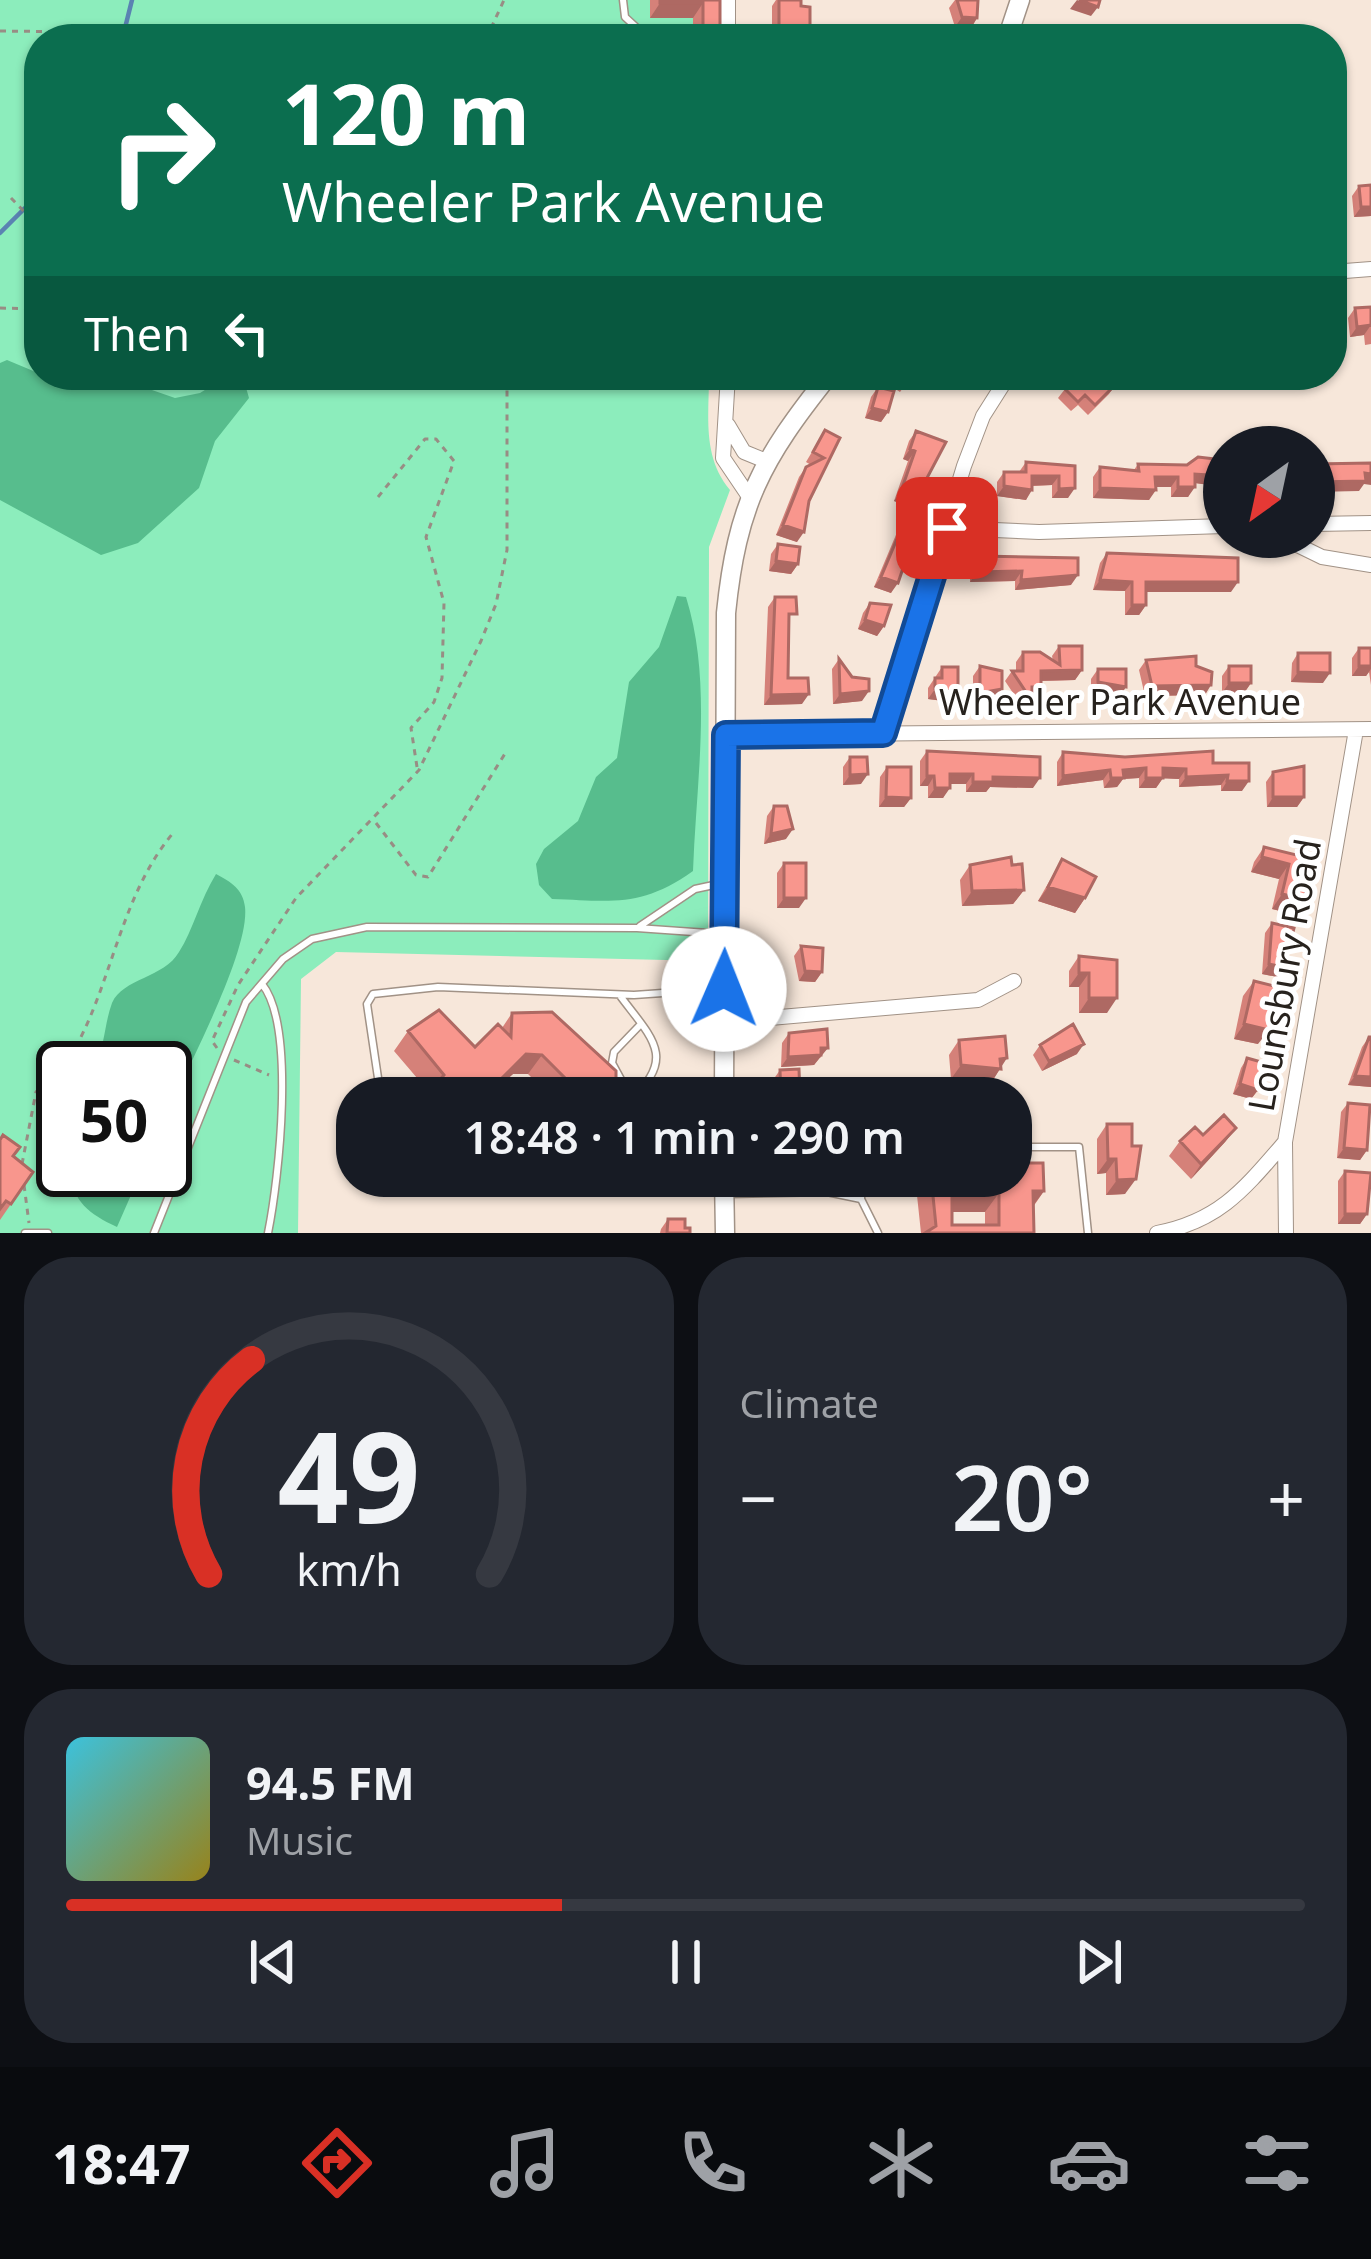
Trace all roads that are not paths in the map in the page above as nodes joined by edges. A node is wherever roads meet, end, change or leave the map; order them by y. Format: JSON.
{"nodes":[{"id":1,"x":728,"y":390,"type":"edge"},
{"id":2,"x":818,"y":390,"type":"edge"},
{"id":3,"x":999,"y":390,"type":"edge"},
{"id":4,"x":728,"y":424,"type":"junction"},
{"id":5,"x":766,"y":461,"type":"junction"},
{"id":6,"x":748,"y":496,"type":"junction"},
{"id":7,"x":1371,"y":523,"type":"edge"},
{"id":8,"x":1335,"y":524,"type":"edge"},
{"id":9,"x":1203,"y":527,"type":"edge"},
{"id":10,"x":947,"y":528,"type":"junction"},
{"id":11,"x":1333,"y":558,"type":"edge"},
{"id":12,"x":1371,"y":565,"type":"edge"},
{"id":13,"x":1364,"y":729,"type":"edge"},
{"id":14,"x":883,"y":733,"type":"junction"},
{"id":15,"x":726,"y":735,"type":"junction"},
{"id":16,"x":724,"y":883,"type":"junction"},
{"id":17,"x":637,"y":928,"type":"junction"},
{"id":18,"x":725,"y":934,"type":"junction"},
{"id":19,"x":1014,"y":981,"type":"dead end"},
{"id":20,"x":261,"y":983,"type":"junction"},
{"id":21,"x":724,"y":989,"type":"junction"},
{"id":22,"x":620,"y":994,"type":"junction"},
{"id":23,"x":723,"y":1022,"type":"junction"},
{"id":24,"x":640,"y":1024,"type":"junction"},
{"id":25,"x":378,"y":1077,"type":"edge"},
{"id":26,"x":620,"y":1077,"type":"edge"},
{"id":27,"x":652,"y":1077,"type":"edge"},
{"id":28,"x":724,"y":1077,"type":"edge"},
{"id":29,"x":1286,"y":1142,"type":"junction"},
{"id":30,"x":1032,"y":1147,"type":"edge"},
{"id":31,"x":724,"y":1197,"type":"edge"},
{"id":32,"x":851,"y":1197,"type":"edge"},
{"id":33,"x":861,"y":1199,"type":"joint"},
{"id":34,"x":28,"y":1232,"type":"edge"},
{"id":35,"x":48,"y":1233,"type":"edge"},
{"id":36,"x":154,"y":1233,"type":"edge"},
{"id":37,"x":268,"y":1233,"type":"edge"},
{"id":38,"x":724,"y":1233,"type":"edge"},
{"id":39,"x":878,"y":1233,"type":"edge"},
{"id":40,"x":1088,"y":1233,"type":"edge"},
{"id":41,"x":1157,"y":1233,"type":"edge"},
{"id":42,"x":1286,"y":1233,"type":"edge"}],
"edges":[{"from":1,"to":4,"type":"street"},
{"from":2,"to":5,"type":"main road"},
{"from":3,"to":10,"type":"street"},
{"from":4,"to":5,"type":"street"},
{"from":4,"to":6,"type":"street"},
{"from":5,"to":6,"type":"main road"},
{"from":6,"to":15,"type":"main road"},
{"from":7,"to":8,"type":"street"},
{"from":9,"to":10,"type":"street"},
{"from":10,"to":14,"type":"street"},
{"from":11,"to":12,"type":"street"},
{"from":13,"to":14,"type":"street","name":"Wheeler Park Avenue"},
{"from":13,"to":29,"type":"street","name":"Lounsbury Road"},
{"from":14,"to":15,"type":"street","name":"Wheeler Park Avenue"},
{"from":15,"to":16,"type":"main road"},
{"from":16,"to":17,"type":"lane"},
{"from":16,"to":18,"type":"main road"},
{"from":17,"to":18,"type":"lane"},
{"from":17,"to":20,"type":"lane"},
{"from":18,"to":21,"type":"main road"},
{"from":19,"to":23,"type":"street"},
{"from":20,"to":36,"type":"lane"},
{"from":20,"to":37,"type":"lane"},
{"from":21,"to":22,"type":"lane"},
{"from":21,"to":23,"type":"main road"},
{"from":22,"to":24,"type":"lane"},
{"from":22,"to":25,"type":"lane"},
{"from":23,"to":28,"type":"main road"},
{"from":24,"to":26,"type":"lane"},
{"from":24,"to":27,"type":"lane"},
{"from":29,"to":41,"type":"street","name":"Lounsbury Road"},
{"from":29,"to":42,"type":"street"},
{"from":30,"to":40,"type":"lane"},
{"from":31,"to":38,"type":"main road"},
{"from":32,"to":33,"type":"lane"},
{"from":33,"to":39,"type":"lane"},
{"from":34,"to":35,"type":"lane"}]}
